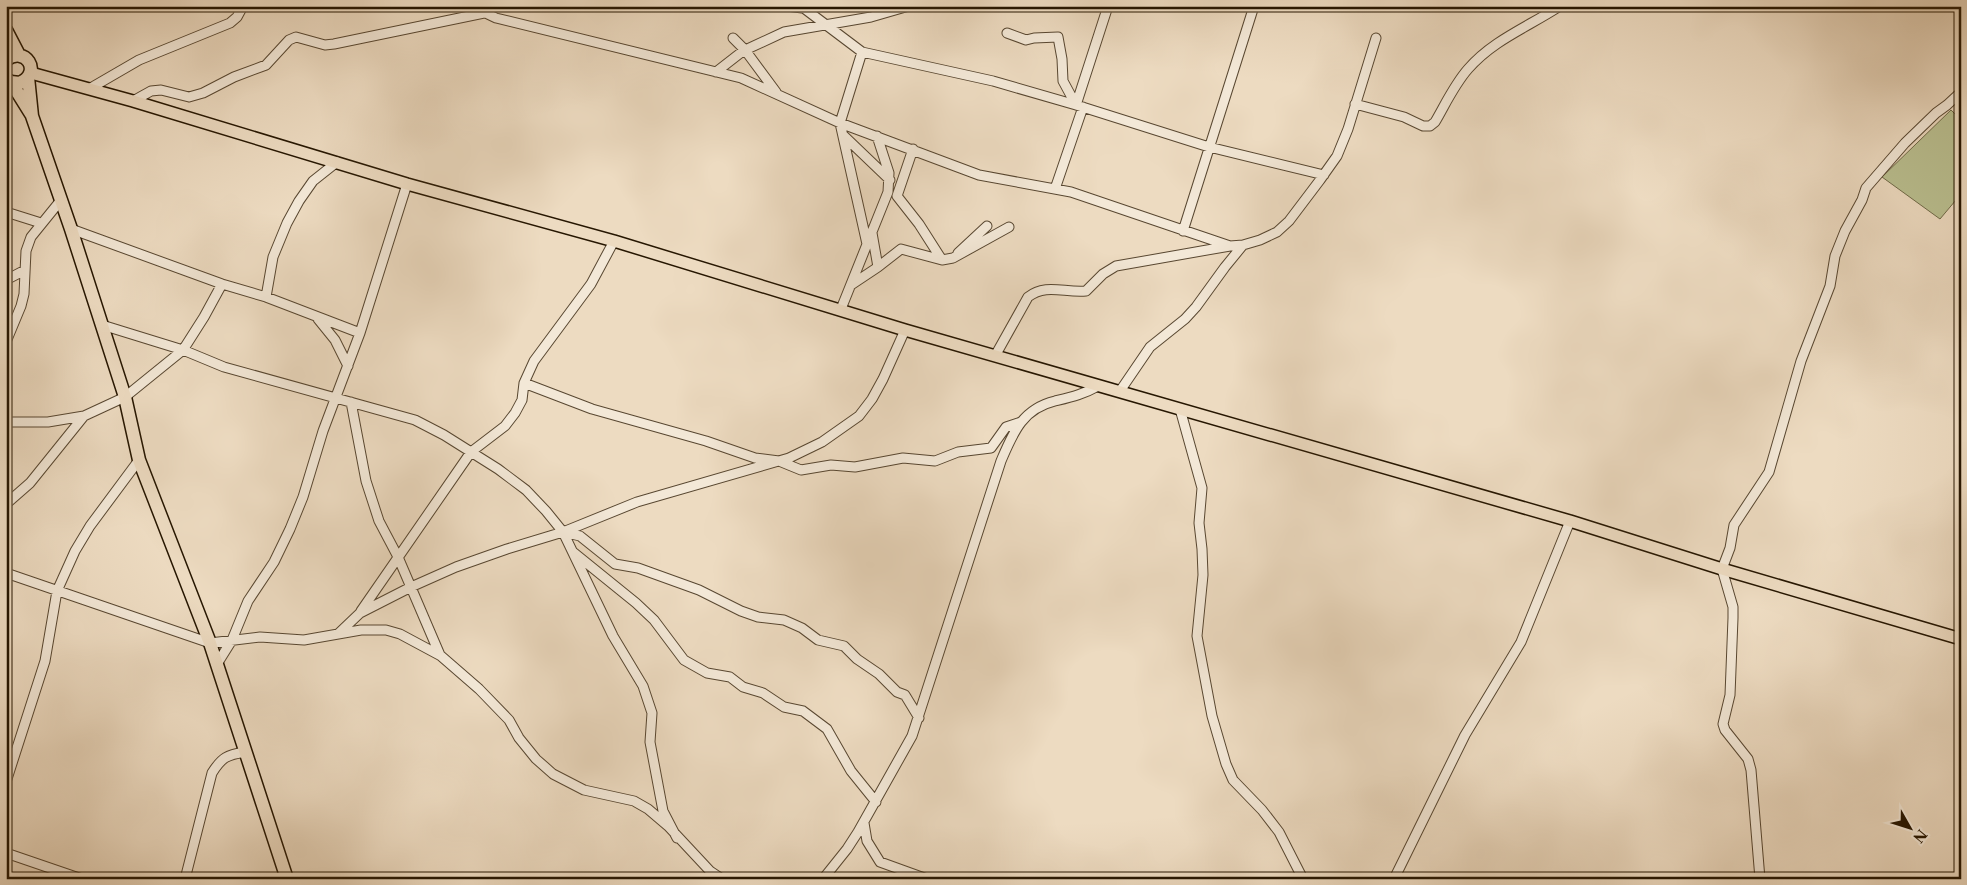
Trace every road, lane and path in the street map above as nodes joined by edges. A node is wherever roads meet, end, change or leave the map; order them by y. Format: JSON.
{"nodes":[{"id":1,"x":243,"y":6,"type":"edge"},
{"id":2,"x":471,"y":6,"type":"edge"},
{"id":3,"x":786,"y":6,"type":"edge"},
{"id":4,"x":909,"y":6,"type":"edge"},
{"id":5,"x":1108,"y":6,"type":"edge"},
{"id":6,"x":1254,"y":6,"type":"edge"},
{"id":7,"x":1560,"y":6,"type":"edge"},
{"id":8,"x":801,"y":7,"type":"edge"},
{"id":9,"x":484,"y":13,"type":"junction"},
{"id":10,"x":827,"y":26,"type":"junction"},
{"id":11,"x":6,"y":30,"type":"edge"},
{"id":12,"x":1008,"y":33,"type":"dead end"},
{"id":13,"x":733,"y":38,"type":"dead end"},
{"id":14,"x":1376,"y":38,"type":"dead end"},
{"id":15,"x":745,"y":50,"type":"junction"},
{"id":16,"x":862,"y":52,"type":"junction"},
{"id":17,"x":12,"y":57,"type":"edge"},
{"id":18,"x":716,"y":72,"type":"junction"},
{"id":19,"x":29,"y":75,"type":"junction"},
{"id":20,"x":8,"y":80,"type":"edge"},
{"id":21,"x":89,"y":89,"type":"junction"},
{"id":22,"x":1961,"y":92,"type":"edge"},
{"id":23,"x":778,"y":94,"type":"junction"},
{"id":24,"x":133,"y":101,"type":"junction"},
{"id":25,"x":1355,"y":104,"type":"junction"},
{"id":26,"x":1080,"y":106,"type":"junction"},
{"id":27,"x":32,"y":116,"type":"junction"},
{"id":28,"x":840,"y":123,"type":"junction"},
{"id":29,"x":843,"y":134,"type":"junction"},
{"id":30,"x":877,"y":136,"type":"junction"},
{"id":31,"x":1209,"y":147,"type":"junction"},
{"id":32,"x":913,"y":149,"type":"junction"},
{"id":33,"x":337,"y":162,"type":"junction"},
{"id":34,"x":1324,"y":175,"type":"junction"},
{"id":35,"x":890,"y":180,"type":"junction"},
{"id":36,"x":407,"y":184,"type":"junction"},
{"id":37,"x":1055,"y":189,"type":"junction"},
{"id":38,"x":60,"y":200,"type":"junction"},
{"id":39,"x":6,"y":212,"type":"edge"},
{"id":40,"x":41,"y":223,"type":"junction"},
{"id":41,"x":987,"y":226,"type":"dead end"},
{"id":42,"x":1009,"y":227,"type":"dead end"},
{"id":43,"x":71,"y":229,"type":"junction"},
{"id":44,"x":1183,"y":230,"type":"junction"},
{"id":45,"x":872,"y":233,"type":"junction"},
{"id":46,"x":614,"y":241,"type":"junction"},
{"id":47,"x":867,"y":244,"type":"junction"},
{"id":48,"x":1243,"y":245,"type":"junction"},
{"id":49,"x":1230,"y":246,"type":"junction"},
{"id":50,"x":956,"y":257,"type":"junction"},
{"id":51,"x":942,"y":260,"type":"junction"},
{"id":52,"x":878,"y":267,"type":"junction"},
{"id":53,"x":25,"y":270,"type":"junction"},
{"id":54,"x":6,"y":280,"type":"edge"},
{"id":55,"x":222,"y":284,"type":"junction"},
{"id":56,"x":850,"y":286,"type":"junction"},
{"id":57,"x":266,"y":297,"type":"junction"},
{"id":58,"x":841,"y":309,"type":"junction"},
{"id":59,"x":316,"y":317,"type":"junction"},
{"id":60,"x":102,"y":325,"type":"junction"},
{"id":61,"x":906,"y":330,"type":"junction"},
{"id":62,"x":360,"y":333,"type":"junction"},
{"id":63,"x":6,"y":342,"type":"edge"},
{"id":64,"x":183,"y":350,"type":"junction"},
{"id":65,"x":995,"y":356,"type":"junction"},
{"id":66,"x":348,"y":366,"type":"junction"},
{"id":67,"x":524,"y":382,"type":"junction"},
{"id":68,"x":1098,"y":386,"type":"junction"},
{"id":69,"x":1120,"y":391,"type":"junction"},
{"id":70,"x":125,"y":397,"type":"junction"},
{"id":71,"x":335,"y":397,"type":"junction"},
{"id":72,"x":351,"y":402,"type":"junction"},
{"id":73,"x":1180,"y":409,"type":"junction"},
{"id":74,"x":84,"y":416,"type":"junction"},
{"id":75,"x":6,"y":422,"type":"edge"},
{"id":76,"x":1021,"y":422,"type":"junction"},
{"id":77,"x":470,"y":452,"type":"junction"},
{"id":78,"x":139,"y":460,"type":"junction"},
{"id":79,"x":778,"y":462,"type":"junction"},
{"id":80,"x":6,"y":504,"type":"edge"},
{"id":81,"x":1570,"y":520,"type":"junction"},
{"id":82,"x":563,"y":532,"type":"junction"},
{"id":83,"x":571,"y":550,"type":"junction"},
{"id":84,"x":398,"y":558,"type":"junction"},
{"id":85,"x":1722,"y":569,"type":"junction"},
{"id":86,"x":6,"y":573,"type":"edge"},
{"id":87,"x":411,"y":587,"type":"junction"},
{"id":88,"x":57,"y":591,"type":"junction"},
{"id":89,"x":360,"y":613,"type":"junction"},
{"id":90,"x":338,"y":634,"type":"junction"},
{"id":91,"x":1961,"y":639,"type":"edge"},
{"id":92,"x":232,"y":640,"type":"junction"},
{"id":93,"x":210,"y":643,"type":"junction"},
{"id":94,"x":441,"y":656,"type":"junction"},
{"id":95,"x":217,"y":664,"type":"junction"},
{"id":96,"x":919,"y":718,"type":"junction"},
{"id":97,"x":245,"y":752,"type":"junction"},
{"id":98,"x":6,"y":782,"type":"edge"},
{"id":99,"x":876,"y":802,"type":"junction"},
{"id":100,"x":864,"y":822,"type":"junction"},
{"id":101,"x":677,"y":838,"type":"junction"},
{"id":102,"x":6,"y":853,"type":"edge"},
{"id":103,"x":82,"y":879,"type":"edge"},
{"id":104,"x":185,"y":879,"type":"edge"},
{"id":105,"x":287,"y":879,"type":"edge"},
{"id":106,"x":722,"y":879,"type":"edge"},
{"id":107,"x":823,"y":879,"type":"edge"},
{"id":108,"x":927,"y":879,"type":"edge"},
{"id":109,"x":1303,"y":879,"type":"edge"},
{"id":110,"x":1394,"y":879,"type":"edge"},
{"id":111,"x":1760,"y":879,"type":"edge"}],
"edges":[{"from":1,"to":21,"type":"street"},
{"from":2,"to":9,"type":"street"},
{"from":3,"to":8,"type":"street"},
{"from":4,"to":10,"type":"street"},
{"from":5,"to":26,"type":"street"},
{"from":6,"to":31,"type":"street"},
{"from":7,"to":25,"type":"street"},
{"from":8,"to":10,"type":"street"},
{"from":9,"to":18,"type":"street"},
{"from":9,"to":24,"type":"street"},
{"from":10,"to":15,"type":"street"},
{"from":10,"to":16,"type":"street"},
{"from":11,"to":17,"type":"highway"},
{"from":12,"to":26,"type":"street"},
{"from":13,"to":15,"type":"street"},
{"from":14,"to":25,"type":"street"},
{"from":15,"to":18,"type":"street"},
{"from":15,"to":23,"type":"street"},
{"from":16,"to":26,"type":"street"},
{"from":16,"to":28,"type":"street"},
{"from":17,"to":19,"type":"highway"},
{"from":18,"to":23,"type":"street"},
{"from":19,"to":20,"type":"highway"},
{"from":19,"to":21,"type":"main road"},
{"from":19,"to":27,"type":"highway"},
{"from":20,"to":27,"type":"highway"},
{"from":21,"to":24,"type":"main road"},
{"from":22,"to":85,"type":"street"},
{"from":23,"to":28,"type":"street"},
{"from":24,"to":33,"type":"main road"},
{"from":25,"to":34,"type":"street"},
{"from":26,"to":31,"type":"street"},
{"from":26,"to":37,"type":"street"},
{"from":27,"to":38,"type":"highway"},
{"from":28,"to":29,"type":"street"},
{"from":28,"to":30,"type":"street"},
{"from":29,"to":35,"type":"street"},
{"from":29,"to":47,"type":"street"},
{"from":30,"to":32,"type":"street"},
{"from":30,"to":35,"type":"street"},
{"from":31,"to":34,"type":"street"},
{"from":31,"to":44,"type":"street"},
{"from":32,"to":37,"type":"street"},
{"from":32,"to":51,"type":"street"},
{"from":33,"to":36,"type":"main road"},
{"from":33,"to":57,"type":"street"},
{"from":34,"to":48,"type":"street"},
{"from":35,"to":45,"type":"street"},
{"from":36,"to":46,"type":"main road"},
{"from":36,"to":62,"type":"street"},
{"from":37,"to":44,"type":"street"},
{"from":38,"to":40,"type":"street"},
{"from":38,"to":43,"type":"highway"},
{"from":39,"to":40,"type":"street"},
{"from":40,"to":53,"type":"street"},
{"from":41,"to":50,"type":"street"},
{"from":42,"to":50,"type":"street"},
{"from":43,"to":55,"type":"street"},
{"from":43,"to":60,"type":"highway"},
{"from":44,"to":49,"type":"street"},
{"from":45,"to":47,"type":"street"},
{"from":45,"to":52,"type":"street"},
{"from":46,"to":58,"type":"main road"},
{"from":46,"to":67,"type":"street"},
{"from":47,"to":56,"type":"street"},
{"from":48,"to":49,"type":"street"},
{"from":48,"to":69,"type":"street"},
{"from":49,"to":65,"type":"street"},
{"from":50,"to":51,"type":"street"},
{"from":51,"to":52,"type":"street"},
{"from":52,"to":56,"type":"street"},
{"from":53,"to":54,"type":"street"},
{"from":53,"to":63,"type":"street"},
{"from":55,"to":57,"type":"street"},
{"from":55,"to":64,"type":"street"},
{"from":56,"to":58,"type":"street"},
{"from":57,"to":59,"type":"street"},
{"from":58,"to":61,"type":"main road"},
{"from":59,"to":62,"type":"street"},
{"from":59,"to":66,"type":"street"},
{"from":60,"to":64,"type":"street"},
{"from":60,"to":70,"type":"highway"},
{"from":61,"to":65,"type":"main road"},
{"from":61,"to":79,"type":"street"},
{"from":62,"to":66,"type":"street"},
{"from":64,"to":70,"type":"street"},
{"from":64,"to":71,"type":"street"},
{"from":65,"to":68,"type":"main road"},
{"from":66,"to":71,"type":"street"},
{"from":67,"to":77,"type":"street"},
{"from":67,"to":79,"type":"street"},
{"from":68,"to":69,"type":"main road"},
{"from":68,"to":76,"type":"street"},
{"from":69,"to":73,"type":"main road"},
{"from":70,"to":74,"type":"street"},
{"from":70,"to":78,"type":"highway"},
{"from":71,"to":72,"type":"street"},
{"from":71,"to":92,"type":"street"},
{"from":72,"to":77,"type":"street"},
{"from":72,"to":84,"type":"street"},
{"from":73,"to":81,"type":"main road"},
{"from":73,"to":109,"type":"street"},
{"from":74,"to":75,"type":"street"},
{"from":74,"to":80,"type":"street"},
{"from":76,"to":79,"type":"street"},
{"from":76,"to":96,"type":"street"},
{"from":77,"to":82,"type":"street"},
{"from":77,"to":84,"type":"street"},
{"from":78,"to":88,"type":"street"},
{"from":78,"to":93,"type":"highway"},
{"from":79,"to":82,"type":"street"},
{"from":81,"to":85,"type":"main road"},
{"from":81,"to":110,"type":"street"},
{"from":82,"to":83,"type":"street"},
{"from":82,"to":87,"type":"street"},
{"from":82,"to":96,"type":"street"},
{"from":83,"to":99,"type":"street"},
{"from":83,"to":101,"type":"street"},
{"from":84,"to":87,"type":"street"},
{"from":84,"to":89,"type":"street"},
{"from":85,"to":91,"type":"main road"},
{"from":85,"to":111,"type":"street"},
{"from":86,"to":88,"type":"street"},
{"from":87,"to":89,"type":"street"},
{"from":87,"to":94,"type":"street"},
{"from":88,"to":93,"type":"street"},
{"from":88,"to":98,"type":"street"},
{"from":89,"to":90,"type":"street"},
{"from":90,"to":92,"type":"street"},
{"from":90,"to":94,"type":"street"},
{"from":92,"to":93,"type":"street"},
{"from":92,"to":95,"type":"street"},
{"from":93,"to":95,"type":"highway"},
{"from":94,"to":101,"type":"street"},
{"from":95,"to":97,"type":"highway"},
{"from":96,"to":99,"type":"street"},
{"from":97,"to":104,"type":"street"},
{"from":97,"to":105,"type":"highway"},
{"from":99,"to":100,"type":"street"},
{"from":100,"to":107,"type":"street"},
{"from":100,"to":108,"type":"street"},
{"from":101,"to":106,"type":"street"},
{"from":102,"to":103,"type":"street"}]}
